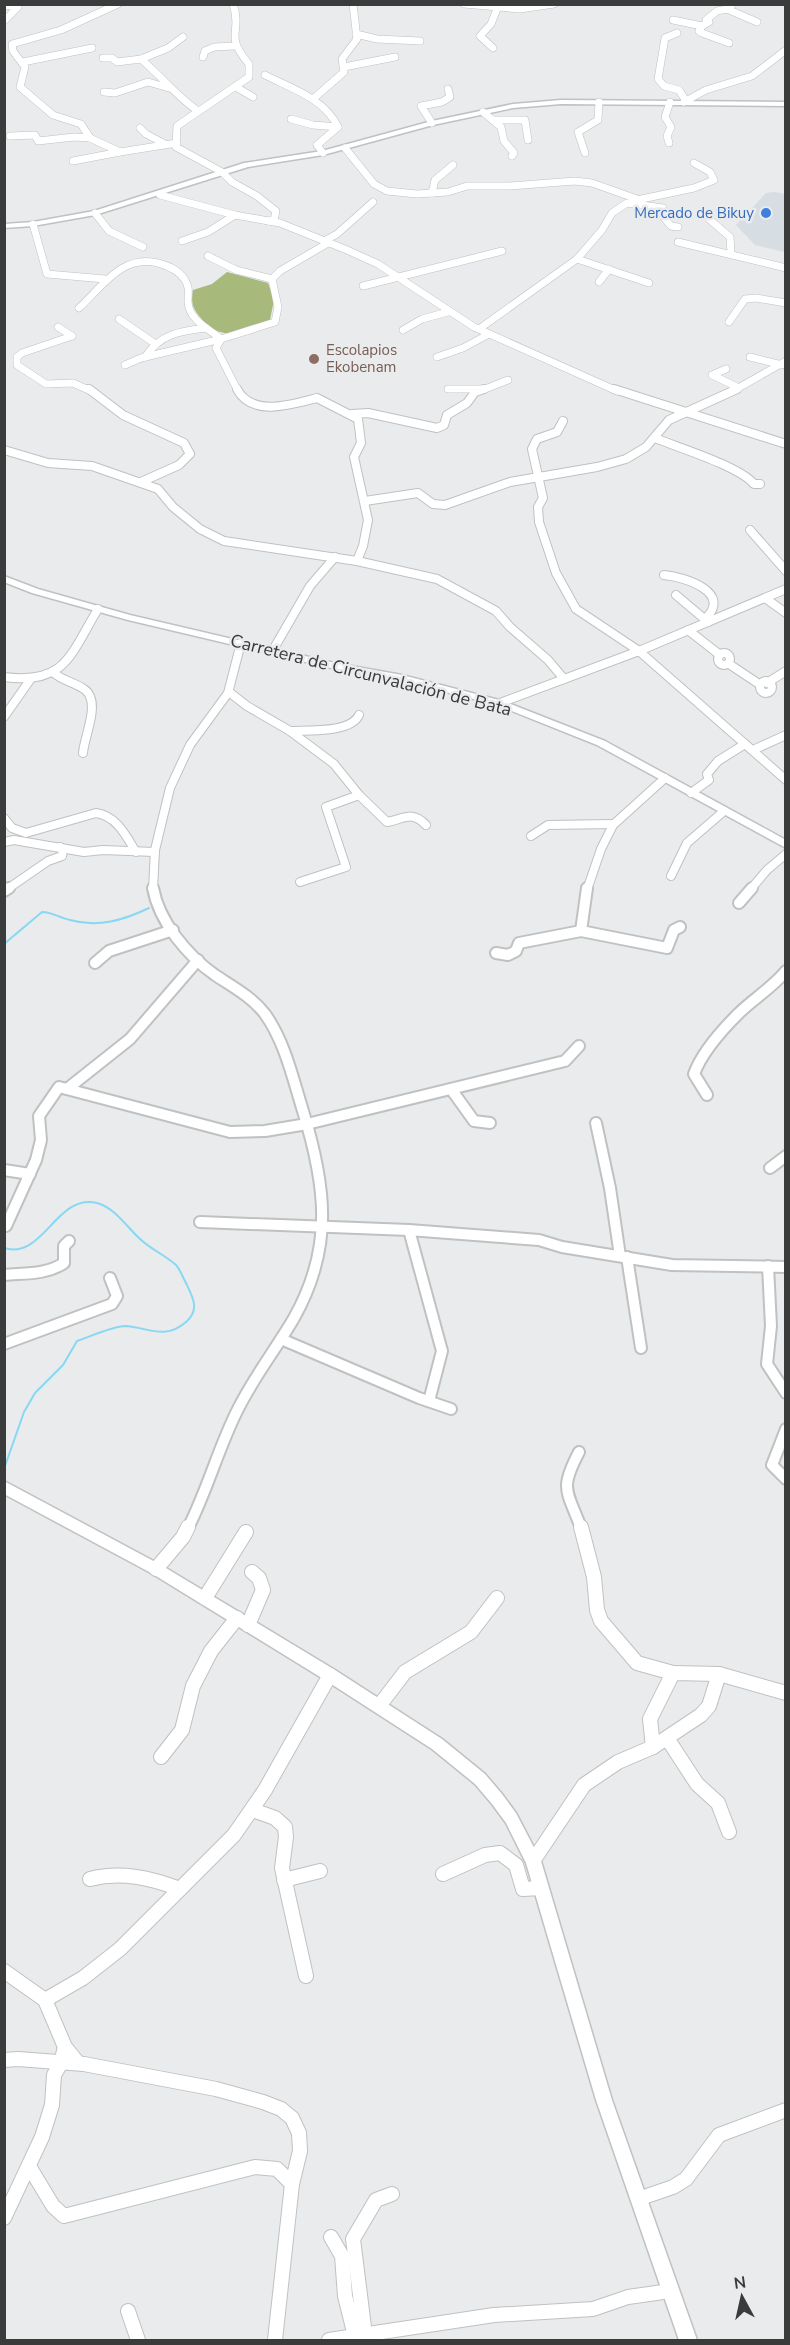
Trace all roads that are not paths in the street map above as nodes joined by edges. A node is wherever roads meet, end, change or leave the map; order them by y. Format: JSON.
{"nodes":[{"id":1,"x":4,"y":4,"type":"edge"},
{"id":2,"x":118,"y":4,"type":"edge"},
{"id":3,"x":353,"y":4,"type":"edge"},
{"id":4,"x":464,"y":4,"type":"edge"},
{"id":5,"x":554,"y":4,"type":"edge"},
{"id":6,"x":733,"y":4,"type":"edge"},
{"id":7,"x":233,"y":5,"type":"edge"},
{"id":8,"x":242,"y":5,"type":"edge"},
{"id":9,"x":497,"y":9,"type":"junction"},
{"id":10,"x":727,"y":9,"type":"junction"},
{"id":11,"x":4,"y":21,"type":"edge"},
{"id":12,"x":673,"y":21,"type":"dead end"},
{"id":13,"x":757,"y":22,"type":"dead end"},
{"id":14,"x":702,"y":26,"type":"junction"},
{"id":15,"x":676,"y":33,"type":"dead end"},
{"id":16,"x":356,"y":34,"type":"junction"},
{"id":17,"x":183,"y":37,"type":"dead end"},
{"id":18,"x":420,"y":41,"type":"dead end"},
{"id":19,"x":729,"y":43,"type":"dead end"},
{"id":20,"x":234,"y":46,"type":"junction"},
{"id":21,"x":92,"y":48,"type":"dead end"},
{"id":22,"x":493,"y":48,"type":"dead end"},
{"id":23,"x":786,"y":50,"type":"edge"},
{"id":24,"x":15,"y":54,"type":"junction"},
{"id":25,"x":4,"y":56,"type":"edge"},
{"id":26,"x":203,"y":57,"type":"dead end"},
{"id":27,"x":395,"y":57,"type":"dead end"},
{"id":28,"x":103,"y":58,"type":"dead end"},
{"id":29,"x":141,"y":59,"type":"junction"},
{"id":30,"x":22,"y":62,"type":"junction"},
{"id":31,"x":344,"y":67,"type":"junction"},
{"id":32,"x":265,"y":75,"type":"dead end"},
{"id":33,"x":236,"y":87,"type":"junction"},
{"id":34,"x":169,"y":88,"type":"junction"},
{"id":35,"x":448,"y":89,"type":"dead end"},
{"id":36,"x":104,"y":92,"type":"dead end"},
{"id":37,"x":253,"y":97,"type":"dead end"},
{"id":38,"x":314,"y":99,"type":"junction"},
{"id":39,"x":599,"y":102,"type":"junction"},
{"id":40,"x":670,"y":102,"type":"junction"},
{"id":41,"x":685,"y":102,"type":"junction"},
{"id":42,"x":786,"y":104,"type":"edge"},
{"id":43,"x":198,"y":111,"type":"junction"},
{"id":44,"x":483,"y":112,"type":"junction"},
{"id":45,"x":291,"y":119,"type":"dead end"},
{"id":46,"x":494,"y":120,"type":"junction"},
{"id":47,"x":432,"y":123,"type":"junction"},
{"id":48,"x":338,"y":127,"type":"junction"},
{"id":49,"x":140,"y":128,"type":"dead end"},
{"id":50,"x":10,"y":135,"type":"dead end"},
{"id":51,"x":90,"y":138,"type":"junction"},
{"id":52,"x":528,"y":140,"type":"dead end"},
{"id":53,"x":177,"y":143,"type":"junction"},
{"id":54,"x":669,"y":143,"type":"dead end"},
{"id":55,"x":165,"y":144,"type":"junction"},
{"id":56,"x":345,"y":147,"type":"junction"},
{"id":57,"x":120,"y":152,"type":"junction"},
{"id":58,"x":322,"y":153,"type":"junction"},
{"id":59,"x":585,"y":153,"type":"dead end"},
{"id":60,"x":512,"y":156,"type":"dead end"},
{"id":61,"x":73,"y":161,"type":"dead end"},
{"id":62,"x":694,"y":163,"type":"dead end"},
{"id":63,"x":453,"y":165,"type":"dead end"},
{"id":64,"x":222,"y":172,"type":"junction"},
{"id":65,"x":432,"y":194,"type":"junction"},
{"id":66,"x":160,"y":195,"type":"junction"},
{"id":67,"x":637,"y":199,"type":"junction"},
{"id":68,"x":373,"y":202,"type":"dead end"},
{"id":69,"x":627,"y":204,"type":"junction"},
{"id":70,"x":95,"y":213,"type":"junction"},
{"id":71,"x":235,"y":215,"type":"junction"},
{"id":72,"x":709,"y":219,"type":"dead end"},
{"id":73,"x":269,"y":221,"type":"junction"},
{"id":74,"x":33,"y":224,"type":"junction"},
{"id":75,"x":4,"y":226,"type":"edge"},
{"id":76,"x":678,"y":227,"type":"dead end"},
{"id":77,"x":182,"y":242,"type":"dead end"},
{"id":78,"x":326,"y":242,"type":"junction"},
{"id":79,"x":678,"y":242,"type":"dead end"},
{"id":80,"x":143,"y":247,"type":"dead end"},
{"id":81,"x":502,"y":251,"type":"dead end"},
{"id":82,"x":731,"y":253,"type":"junction"},
{"id":83,"x":208,"y":256,"type":"dead end"},
{"id":84,"x":577,"y":259,"type":"junction"},
{"id":85,"x":786,"y":268,"type":"edge"},
{"id":86,"x":609,"y":269,"type":"junction"},
{"id":87,"x":396,"y":276,"type":"junction"},
{"id":88,"x":105,"y":279,"type":"junction"},
{"id":89,"x":272,"y":279,"type":"junction"},
{"id":90,"x":599,"y":282,"type":"dead end"},
{"id":91,"x":649,"y":283,"type":"dead end"},
{"id":92,"x":363,"y":286,"type":"dead end"},
{"id":93,"x":786,"y":303,"type":"edge"},
{"id":94,"x":80,"y":308,"type":"dead end"},
{"id":95,"x":448,"y":312,"type":"junction"},
{"id":96,"x":119,"y":319,"type":"dead end"},
{"id":97,"x":729,"y":322,"type":"dead end"},
{"id":98,"x":58,"y":327,"type":"dead end"},
{"id":99,"x":206,"y":328,"type":"junction"},
{"id":100,"x":479,"y":329,"type":"junction"},
{"id":101,"x":403,"y":330,"type":"dead end"},
{"id":102,"x":489,"y":334,"type":"junction"},
{"id":103,"x":221,"y":339,"type":"junction"},
{"id":104,"x":154,"y":343,"type":"junction"},
{"id":105,"x":145,"y":357,"type":"junction"},
{"id":106,"x":437,"y":357,"type":"dead end"},
{"id":107,"x":750,"y":357,"type":"dead end"},
{"id":108,"x":784,"y":364,"type":"edge"},
{"id":109,"x":124,"y":365,"type":"dead end"},
{"id":110,"x":726,"y":369,"type":"dead end"},
{"id":111,"x":508,"y":380,"type":"dead end"},
{"id":112,"x":739,"y":388,"type":"junction"},
{"id":113,"x":448,"y":389,"type":"dead end"},
{"id":114,"x":484,"y":389,"type":"junction"},
{"id":115,"x":682,"y":413,"type":"junction"},
{"id":116,"x":352,"y":414,"type":"junction"},
{"id":117,"x":563,"y":422,"type":"dead end"},
{"id":118,"x":656,"y":438,"type":"junction"},
{"id":119,"x":786,"y":444,"type":"edge"},
{"id":120,"x":4,"y":450,"type":"edge"},
{"id":121,"x":539,"y":476,"type":"junction"},
{"id":122,"x":141,"y":482,"type":"junction"},
{"id":123,"x":760,"y":484,"type":"dead end"},
{"id":124,"x":365,"y":501,"type":"junction"},
{"id":125,"x":750,"y":530,"type":"dead end"},
{"id":126,"x":334,"y":557,"type":"junction"},
{"id":127,"x":357,"y":561,"type":"junction"},
{"id":128,"x":786,"y":571,"type":"edge"},
{"id":129,"x":664,"y":574,"type":"dead end"},
{"id":130,"x":4,"y":579,"type":"edge"},
{"id":131,"x":786,"y":589,"type":"edge"},
{"id":132,"x":676,"y":595,"type":"dead end"},
{"id":133,"x":765,"y":598,"type":"junction"},
{"id":134,"x":98,"y":609,"type":"junction"},
{"id":135,"x":786,"y":612,"type":"edge"},
{"id":136,"x":706,"y":620,"type":"junction"},
{"id":137,"x":688,"y":630,"type":"junction"},
{"id":138,"x":241,"y":643,"type":"junction"},
{"id":139,"x":273,"y":650,"type":"junction"},
{"id":140,"x":639,"y":651,"type":"junction"},
{"id":141,"x":786,"y":671,"type":"edge"},
{"id":142,"x":54,"y":673,"type":"junction"},
{"id":143,"x":4,"y":677,"type":"edge"},
{"id":144,"x":564,"y":679,"type":"junction"},
{"id":145,"x":30,"y":680,"type":"junction"},
{"id":146,"x":229,"y":692,"type":"junction"},
{"id":147,"x":500,"y":703,"type":"junction"},
{"id":148,"x":359,"y":715,"type":"dead end"},
{"id":149,"x":4,"y":717,"type":"edge"},
{"id":150,"x":290,"y":731,"type":"junction"},
{"id":151,"x":786,"y":735,"type":"edge"},
{"id":152,"x":749,"y":747,"type":"junction"},
{"id":153,"x":84,"y":753,"type":"dead end"},
{"id":154,"x":665,"y":778,"type":"junction"},
{"id":155,"x":786,"y":780,"type":"edge"},
{"id":156,"x":691,"y":793,"type":"junction"},
{"id":157,"x":358,"y":795,"type":"junction"},
{"id":158,"x":724,"y":811,"type":"junction"},
{"id":159,"x":4,"y":818,"type":"edge"},
{"id":160,"x":613,"y":824,"type":"junction"},
{"id":161,"x":426,"y":825,"type":"dead end"},
{"id":162,"x":531,"y":836,"type":"dead end"},
{"id":163,"x":4,"y":842,"type":"edge"},
{"id":164,"x":786,"y":845,"type":"edge"},
{"id":165,"x":60,"y":847,"type":"junction"},
{"id":166,"x":136,"y":852,"type":"junction"},
{"id":167,"x":155,"y":852,"type":"junction"},
{"id":168,"x":786,"y":854,"type":"edge"},
{"id":169,"x":671,"y":876,"type":"dead end"},
{"id":170,"x":300,"y":882,"type":"dead end"},
{"id":171,"x":4,"y":891,"type":"edge"},
{"id":172,"x":739,"y":903,"type":"dead end"},
{"id":173,"x":680,"y":927,"type":"dead end"},
{"id":174,"x":173,"y":930,"type":"junction"},
{"id":175,"x":581,"y":931,"type":"junction"},
{"id":176,"x":496,"y":953,"type":"dead end"},
{"id":177,"x":198,"y":960,"type":"junction"},
{"id":178,"x":95,"y":963,"type":"dead end"},
{"id":179,"x":786,"y":971,"type":"edge"},
{"id":180,"x":579,"y":1046,"type":"dead end"},
{"id":181,"x":67,"y":1089,"type":"junction"},
{"id":182,"x":451,"y":1089,"type":"junction"},
{"id":183,"x":707,"y":1095,"type":"dead end"},
{"id":184,"x":596,"y":1123,"type":"dead end"},
{"id":185,"x":307,"y":1124,"type":"junction"},
{"id":186,"x":490,"y":1124,"type":"dead end"},
{"id":187,"x":786,"y":1156,"type":"edge"},
{"id":188,"x":770,"y":1168,"type":"dead end"},
{"id":189,"x":4,"y":1170,"type":"edge"},
{"id":190,"x":30,"y":1174,"type":"junction"},
{"id":191,"x":200,"y":1222,"type":"dead end"},
{"id":192,"x":6,"y":1226,"type":"edge"},
{"id":193,"x":324,"y":1226,"type":"junction"},
{"id":194,"x":409,"y":1230,"type":"junction"},
{"id":195,"x":69,"y":1241,"type":"dead end"},
{"id":196,"x":623,"y":1256,"type":"junction"},
{"id":197,"x":768,"y":1266,"type":"junction"},
{"id":198,"x":786,"y":1267,"type":"edge"},
{"id":199,"x":4,"y":1275,"type":"edge"},
{"id":200,"x":110,"y":1278,"type":"dead end"},
{"id":201,"x":281,"y":1339,"type":"junction"},
{"id":202,"x":4,"y":1344,"type":"edge"},
{"id":203,"x":641,"y":1348,"type":"dead end"},
{"id":204,"x":786,"y":1393,"type":"edge"},
{"id":205,"x":429,"y":1401,"type":"junction"},
{"id":206,"x":451,"y":1409,"type":"dead end"},
{"id":207,"x":786,"y":1429,"type":"edge"},
{"id":208,"x":579,"y":1452,"type":"dead end"},
{"id":209,"x":786,"y":1479,"type":"edge"},
{"id":210,"x":4,"y":1487,"type":"edge"},
{"id":211,"x":246,"y":1532,"type":"dead end"},
{"id":212,"x":156,"y":1569,"type":"junction"},
{"id":213,"x":252,"y":1572,"type":"dead end"},
{"id":214,"x":205,"y":1598,"type":"junction"},
{"id":215,"x":497,"y":1598,"type":"dead end"},
{"id":216,"x":243,"y":1621,"type":"junction"},
{"id":217,"x":673,"y":1673,"type":"junction"},
{"id":218,"x":719,"y":1674,"type":"junction"},
{"id":219,"x":330,"y":1675,"type":"junction"},
{"id":220,"x":786,"y":1693,"type":"edge"},
{"id":221,"x":379,"y":1706,"type":"junction"},
{"id":222,"x":667,"y":1738,"type":"junction"},
{"id":223,"x":653,"y":1748,"type":"junction"},
{"id":224,"x":161,"y":1757,"type":"dead end"},
{"id":225,"x":253,"y":1810,"type":"junction"},
{"id":226,"x":729,"y":1832,"type":"dead end"},
{"id":227,"x":533,"y":1861,"type":"junction"},
{"id":228,"x":320,"y":1871,"type":"dead end"},
{"id":229,"x":443,"y":1874,"type":"dead end"},
{"id":230,"x":90,"y":1879,"type":"dead end"},
{"id":231,"x":284,"y":1880,"type":"junction"},
{"id":232,"x":541,"y":1888,"type":"junction"},
{"id":233,"x":180,"y":1889,"type":"junction"},
{"id":234,"x":4,"y":1971,"type":"edge"},
{"id":235,"x":306,"y":1976,"type":"dead end"},
{"id":236,"x":45,"y":2000,"type":"junction"},
{"id":237,"x":65,"y":2047,"type":"junction"},
{"id":238,"x":4,"y":2060,"type":"edge"},
{"id":239,"x":61,"y":2063,"type":"junction"},
{"id":240,"x":78,"y":2063,"type":"junction"},
{"id":241,"x":786,"y":2110,"type":"edge"},
{"id":242,"x":29,"y":2166,"type":"junction"},
{"id":243,"x":292,"y":2184,"type":"junction"},
{"id":244,"x":392,"y":2194,"type":"dead end"},
{"id":245,"x":638,"y":2199,"type":"junction"},
{"id":246,"x":4,"y":2217,"type":"edge"},
{"id":247,"x":331,"y":2237,"type":"dead end"},
{"id":248,"x":670,"y":2291,"type":"junction"},
{"id":249,"x":128,"y":2311,"type":"dead end"},
{"id":250,"x":360,"y":2335,"type":"junction"},
{"id":251,"x":138,"y":2340,"type":"edge"},
{"id":252,"x":274,"y":2340,"type":"edge"},
{"id":253,"x":329,"y":2340,"type":"edge"},
{"id":254,"x":688,"y":2340,"type":"edge"}],
"edges":[{"from":1,"to":11,"type":"street"},
{"from":2,"to":24,"type":"street"},
{"from":3,"to":16,"type":"street"},
{"from":4,"to":9,"type":"street"},
{"from":5,"to":9,"type":"street"},
{"from":6,"to":10,"type":"street"},
{"from":7,"to":8,"type":"street"},
{"from":7,"to":20,"type":"street"},
{"from":9,"to":22,"type":"street"},
{"from":10,"to":13,"type":"street"},
{"from":10,"to":14,"type":"street"},
{"from":12,"to":14,"type":"street"},
{"from":14,"to":19,"type":"street"},
{"from":15,"to":41,"type":"street"},
{"from":16,"to":18,"type":"street"},
{"from":16,"to":31,"type":"street"},
{"from":17,"to":29,"type":"street"},
{"from":20,"to":26,"type":"street"},
{"from":20,"to":33,"type":"street"},
{"from":21,"to":30,"type":"street"},
{"from":23,"to":41,"type":"street"},
{"from":24,"to":25,"type":"street"},
{"from":24,"to":30,"type":"street"},
{"from":27,"to":31,"type":"street"},
{"from":28,"to":29,"type":"street"},
{"from":29,"to":34,"type":"street"},
{"from":30,"to":51,"type":"street"},
{"from":31,"to":38,"type":"street"},
{"from":32,"to":38,"type":"street"},
{"from":33,"to":37,"type":"street"},
{"from":33,"to":43,"type":"street"},
{"from":34,"to":36,"type":"street"},
{"from":34,"to":43,"type":"street"},
{"from":35,"to":47,"type":"street"},
{"from":38,"to":48,"type":"street"},
{"from":39,"to":40,"type":"main road"},
{"from":39,"to":44,"type":"main road"},
{"from":39,"to":59,"type":"street"},
{"from":40,"to":41,"type":"main road"},
{"from":40,"to":54,"type":"street"},
{"from":41,"to":42,"type":"main road"},
{"from":43,"to":53,"type":"street"},
{"from":44,"to":46,"type":"street"},
{"from":44,"to":47,"type":"main road"},
{"from":45,"to":48,"type":"street"},
{"from":46,"to":52,"type":"street"},
{"from":46,"to":60,"type":"street"},
{"from":47,"to":56,"type":"main road"},
{"from":48,"to":58,"type":"street"},
{"from":49,"to":55,"type":"street"},
{"from":50,"to":51,"type":"street"},
{"from":51,"to":57,"type":"street"},
{"from":53,"to":55,"type":"street"},
{"from":53,"to":64,"type":"street"},
{"from":55,"to":57,"type":"street"},
{"from":56,"to":58,"type":"main road"},
{"from":56,"to":65,"type":"street"},
{"from":57,"to":61,"type":"street"},
{"from":58,"to":64,"type":"main road"},
{"from":62,"to":67,"type":"street"},
{"from":63,"to":65,"type":"street"},
{"from":64,"to":66,"type":"main road"},
{"from":64,"to":73,"type":"street"},
{"from":65,"to":67,"type":"street"},
{"from":66,"to":70,"type":"main road"},
{"from":66,"to":71,"type":"street"},
{"from":67,"to":69,"type":"street"},
{"from":68,"to":78,"type":"street"},
{"from":69,"to":76,"type":"street"},
{"from":69,"to":84,"type":"street"},
{"from":70,"to":74,"type":"main road"},
{"from":70,"to":80,"type":"street"},
{"from":71,"to":73,"type":"street"},
{"from":71,"to":77,"type":"street"},
{"from":72,"to":82,"type":"street"},
{"from":73,"to":78,"type":"street"},
{"from":74,"to":75,"type":"main road"},
{"from":74,"to":88,"type":"street"},
{"from":78,"to":87,"type":"street"},
{"from":78,"to":89,"type":"street"},
{"from":79,"to":82,"type":"street"},
{"from":81,"to":87,"type":"street"},
{"from":82,"to":85,"type":"street"},
{"from":83,"to":89,"type":"street"},
{"from":84,"to":86,"type":"street"},
{"from":84,"to":100,"type":"street"},
{"from":86,"to":90,"type":"street"},
{"from":86,"to":91,"type":"street"},
{"from":87,"to":92,"type":"street"},
{"from":87,"to":95,"type":"street"},
{"from":88,"to":94,"type":"street"},
{"from":88,"to":99,"type":"street"},
{"from":89,"to":103,"type":"street"},
{"from":93,"to":97,"type":"street"},
{"from":95,"to":100,"type":"street"},
{"from":95,"to":101,"type":"street"},
{"from":96,"to":104,"type":"street"},
{"from":98,"to":122,"type":"street"},
{"from":99,"to":103,"type":"street"},
{"from":99,"to":104,"type":"street"},
{"from":100,"to":102,"type":"street"},
{"from":102,"to":106,"type":"street"},
{"from":102,"to":115,"type":"street"},
{"from":103,"to":105,"type":"street"},
{"from":103,"to":116,"type":"street"},
{"from":104,"to":105,"type":"street"},
{"from":105,"to":109,"type":"street"},
{"from":107,"to":108,"type":"street"},
{"from":108,"to":112,"type":"street"},
{"from":110,"to":112,"type":"street"},
{"from":111,"to":114,"type":"street"},
{"from":112,"to":115,"type":"street"},
{"from":113,"to":114,"type":"street"},
{"from":114,"to":116,"type":"street"},
{"from":115,"to":118,"type":"street"},
{"from":115,"to":119,"type":"street"},
{"from":116,"to":124,"type":"street"},
{"from":117,"to":121,"type":"street"},
{"from":118,"to":121,"type":"street"},
{"from":118,"to":123,"type":"street"},
{"from":120,"to":122,"type":"street"},
{"from":121,"to":124,"type":"street"},
{"from":121,"to":140,"type":"street"},
{"from":122,"to":126,"type":"street"},
{"from":124,"to":127,"type":"street"},
{"from":125,"to":128,"type":"street"},
{"from":126,"to":127,"type":"street"},
{"from":126,"to":139,"type":"street"},
{"from":127,"to":144,"type":"street"},
{"from":129,"to":136,"type":"street"},
{"from":130,"to":134,"type":"main road","name":"Carretera de Circunvalación de Bata"},
{"from":131,"to":133,"type":"street"},
{"from":132,"to":136,"type":"street"},
{"from":133,"to":135,"type":"street"},
{"from":133,"to":136,"type":"street"},
{"from":134,"to":138,"type":"main road","name":"Carretera de Circunvalación de Bata"},
{"from":134,"to":142,"type":"street"},
{"from":136,"to":137,"type":"street"},
{"from":137,"to":140,"type":"street"},
{"from":137,"to":141,"type":"street"},
{"from":138,"to":139,"type":"main road","name":"Carretera de Circunvalación de Bata"},
{"from":138,"to":146,"type":"street"},
{"from":139,"to":147,"type":"main road","name":"Carretera de Circunvalación de Bata"},
{"from":140,"to":144,"type":"street"},
{"from":140,"to":152,"type":"street"},
{"from":142,"to":145,"type":"street"},
{"from":142,"to":153,"type":"street"},
{"from":143,"to":145,"type":"street"},
{"from":144,"to":147,"type":"street"},
{"from":145,"to":149,"type":"street"},
{"from":146,"to":150,"type":"street"},
{"from":146,"to":167,"type":"street"},
{"from":147,"to":154,"type":"main road","name":"Carretera de Circunvalación de Bata"},
{"from":148,"to":150,"type":"street"},
{"from":150,"to":157,"type":"street"},
{"from":151,"to":152,"type":"street"},
{"from":152,"to":155,"type":"street"},
{"from":152,"to":156,"type":"street"},
{"from":154,"to":156,"type":"main road","name":"Carretera de Circunvalación de Bata"},
{"from":154,"to":160,"type":"street"},
{"from":156,"to":158,"type":"main road","name":"Carretera de Circunvalación de Bata"},
{"from":157,"to":161,"type":"street"},
{"from":157,"to":170,"type":"street"},
{"from":158,"to":164,"type":"main road","name":"Carretera de Circunvalación de Bata"},
{"from":158,"to":169,"type":"street"},
{"from":159,"to":166,"type":"street"},
{"from":160,"to":162,"type":"street"},
{"from":160,"to":175,"type":"street"},
{"from":163,"to":165,"type":"street"},
{"from":165,"to":166,"type":"street"},
{"from":165,"to":171,"type":"street"},
{"from":166,"to":167,"type":"street"},
{"from":167,"to":174,"type":"street"},
{"from":168,"to":172,"type":"street"},
{"from":173,"to":175,"type":"street"},
{"from":174,"to":177,"type":"street"},
{"from":174,"to":178,"type":"street"},
{"from":175,"to":176,"type":"street"},
{"from":177,"to":181,"type":"street"},
{"from":177,"to":185,"type":"street"},
{"from":179,"to":183,"type":"street"},
{"from":180,"to":182,"type":"street"},
{"from":181,"to":185,"type":"street"},
{"from":181,"to":190,"type":"street"},
{"from":182,"to":185,"type":"street"},
{"from":182,"to":186,"type":"street"},
{"from":184,"to":196,"type":"street"},
{"from":185,"to":193,"type":"street"},
{"from":187,"to":188,"type":"street"},
{"from":189,"to":190,"type":"street"},
{"from":190,"to":192,"type":"street"},
{"from":191,"to":193,"type":"street"},
{"from":193,"to":194,"type":"street"},
{"from":193,"to":201,"type":"street"},
{"from":194,"to":196,"type":"street"},
{"from":194,"to":205,"type":"street"},
{"from":195,"to":199,"type":"street"},
{"from":196,"to":197,"type":"street"},
{"from":196,"to":203,"type":"street"},
{"from":197,"to":198,"type":"street"},
{"from":197,"to":204,"type":"street"},
{"from":200,"to":202,"type":"street"},
{"from":201,"to":205,"type":"street"},
{"from":201,"to":212,"type":"street"},
{"from":205,"to":206,"type":"street"},
{"from":207,"to":209,"type":"street"},
{"from":208,"to":217,"type":"street"},
{"from":210,"to":212,"type":"main road"},
{"from":211,"to":214,"type":"street"},
{"from":212,"to":214,"type":"main road"},
{"from":213,"to":216,"type":"street"},
{"from":214,"to":216,"type":"main road"},
{"from":215,"to":221,"type":"street"},
{"from":216,"to":219,"type":"main road"},
{"from":216,"to":224,"type":"street"},
{"from":217,"to":218,"type":"street"},
{"from":217,"to":223,"type":"street"},
{"from":218,"to":220,"type":"street"},
{"from":218,"to":222,"type":"street"},
{"from":219,"to":221,"type":"main road"},
{"from":219,"to":225,"type":"street"},
{"from":221,"to":227,"type":"main road"},
{"from":222,"to":223,"type":"street"},
{"from":222,"to":226,"type":"street"},
{"from":223,"to":227,"type":"street"},
{"from":225,"to":231,"type":"street"},
{"from":225,"to":233,"type":"street"},
{"from":227,"to":232,"type":"main road"},
{"from":228,"to":231,"type":"street"},
{"from":229,"to":232,"type":"street"},
{"from":230,"to":233,"type":"street"},
{"from":231,"to":235,"type":"street"},
{"from":232,"to":245,"type":"main road"},
{"from":233,"to":236,"type":"street"},
{"from":234,"to":236,"type":"street"},
{"from":236,"to":237,"type":"street"},
{"from":237,"to":239,"type":"street"},
{"from":237,"to":240,"type":"street"},
{"from":238,"to":239,"type":"street"},
{"from":239,"to":240,"type":"street"},
{"from":239,"to":242,"type":"street"},
{"from":240,"to":243,"type":"street"},
{"from":241,"to":245,"type":"street"},
{"from":242,"to":243,"type":"street"},
{"from":242,"to":246,"type":"street"},
{"from":243,"to":252,"type":"street"},
{"from":244,"to":250,"type":"street"},
{"from":245,"to":248,"type":"main road"},
{"from":247,"to":250,"type":"street"},
{"from":248,"to":250,"type":"street"},
{"from":248,"to":254,"type":"main road"},
{"from":249,"to":251,"type":"street"},
{"from":250,"to":253,"type":"street"}]}
